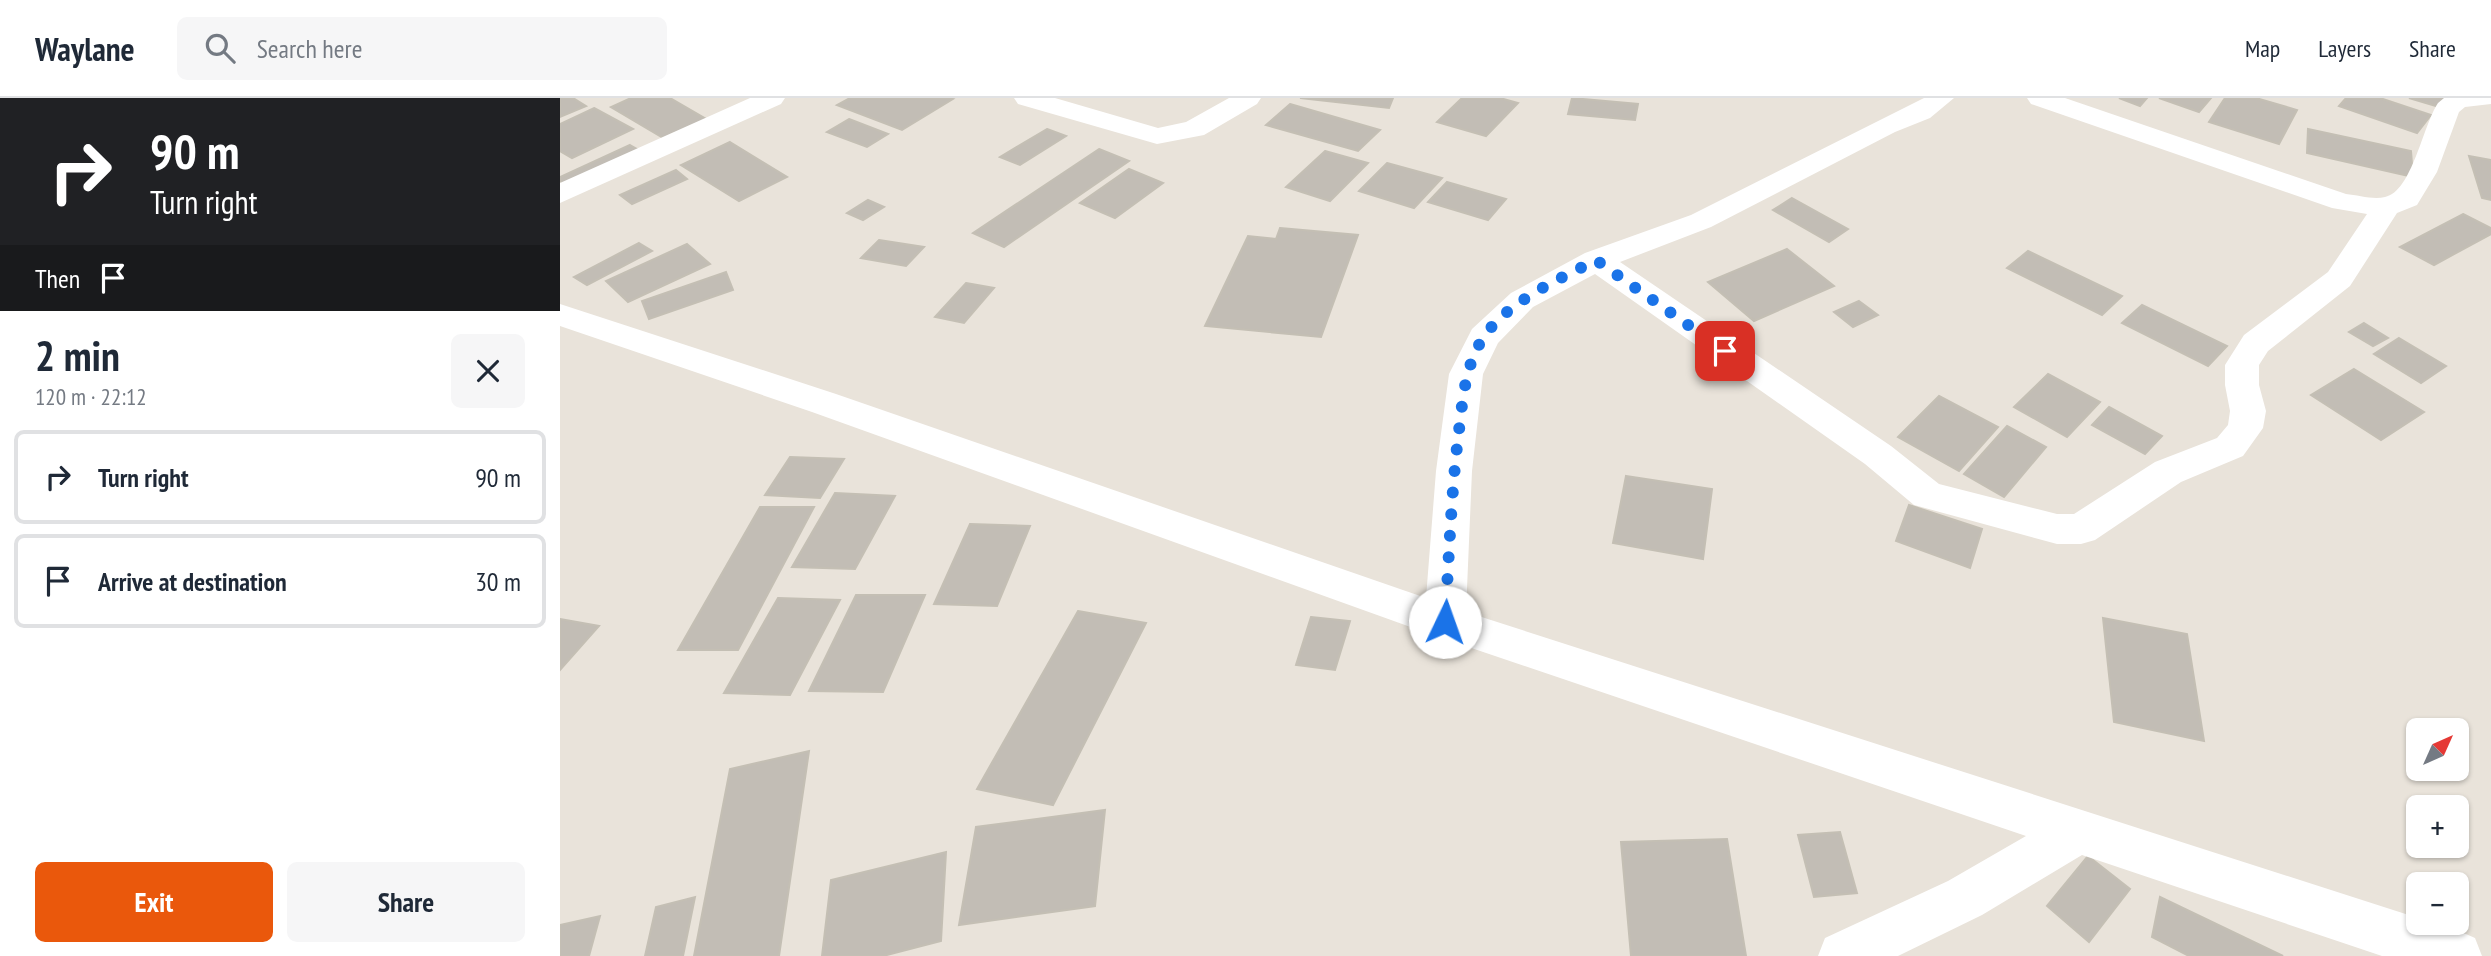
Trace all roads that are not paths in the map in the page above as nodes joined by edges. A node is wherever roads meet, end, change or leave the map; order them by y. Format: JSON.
{"nodes":[{"id":1,"x":772,"y":98,"type":"edge"},
{"id":2,"x":1027,"y":98,"type":"edge"},
{"id":3,"x":1248,"y":98,"type":"edge"},
{"id":4,"x":1941,"y":98,"type":"edge"},
{"id":5,"x":2040,"y":98,"type":"edge"},
{"id":6,"x":2485,"y":98,"type":"edge"},
{"id":7,"x":2491,"y":99,"type":"edge"},
{"id":8,"x":560,"y":194,"type":"edge"},
{"id":9,"x":2386,"y":207,"type":"junction"},
{"id":10,"x":1596,"y":260,"type":"junction"},
{"id":11,"x":560,"y":315,"type":"edge"},
{"id":12,"x":1445,"y":622,"type":"junction"},
{"id":13,"x":2078,"y":831,"type":"junction"},
{"id":14,"x":1843,"y":956,"type":"edge"},
{"id":15,"x":2457,"y":956,"type":"edge"}],
"edges":[{"from":1,"to":8,"type":"street"},
{"from":2,"to":3,"type":"street"},
{"from":4,"to":10,"type":"street"},
{"from":5,"to":9,"type":"street"},
{"from":6,"to":7,"type":"street"},
{"from":6,"to":9,"type":"street"},
{"from":9,"to":10,"type":"street"},
{"from":10,"to":12,"type":"street"},
{"from":11,"to":12,"type":"street"},
{"from":12,"to":13,"type":"street"},
{"from":13,"to":14,"type":"street"},
{"from":13,"to":15,"type":"street"}]}
